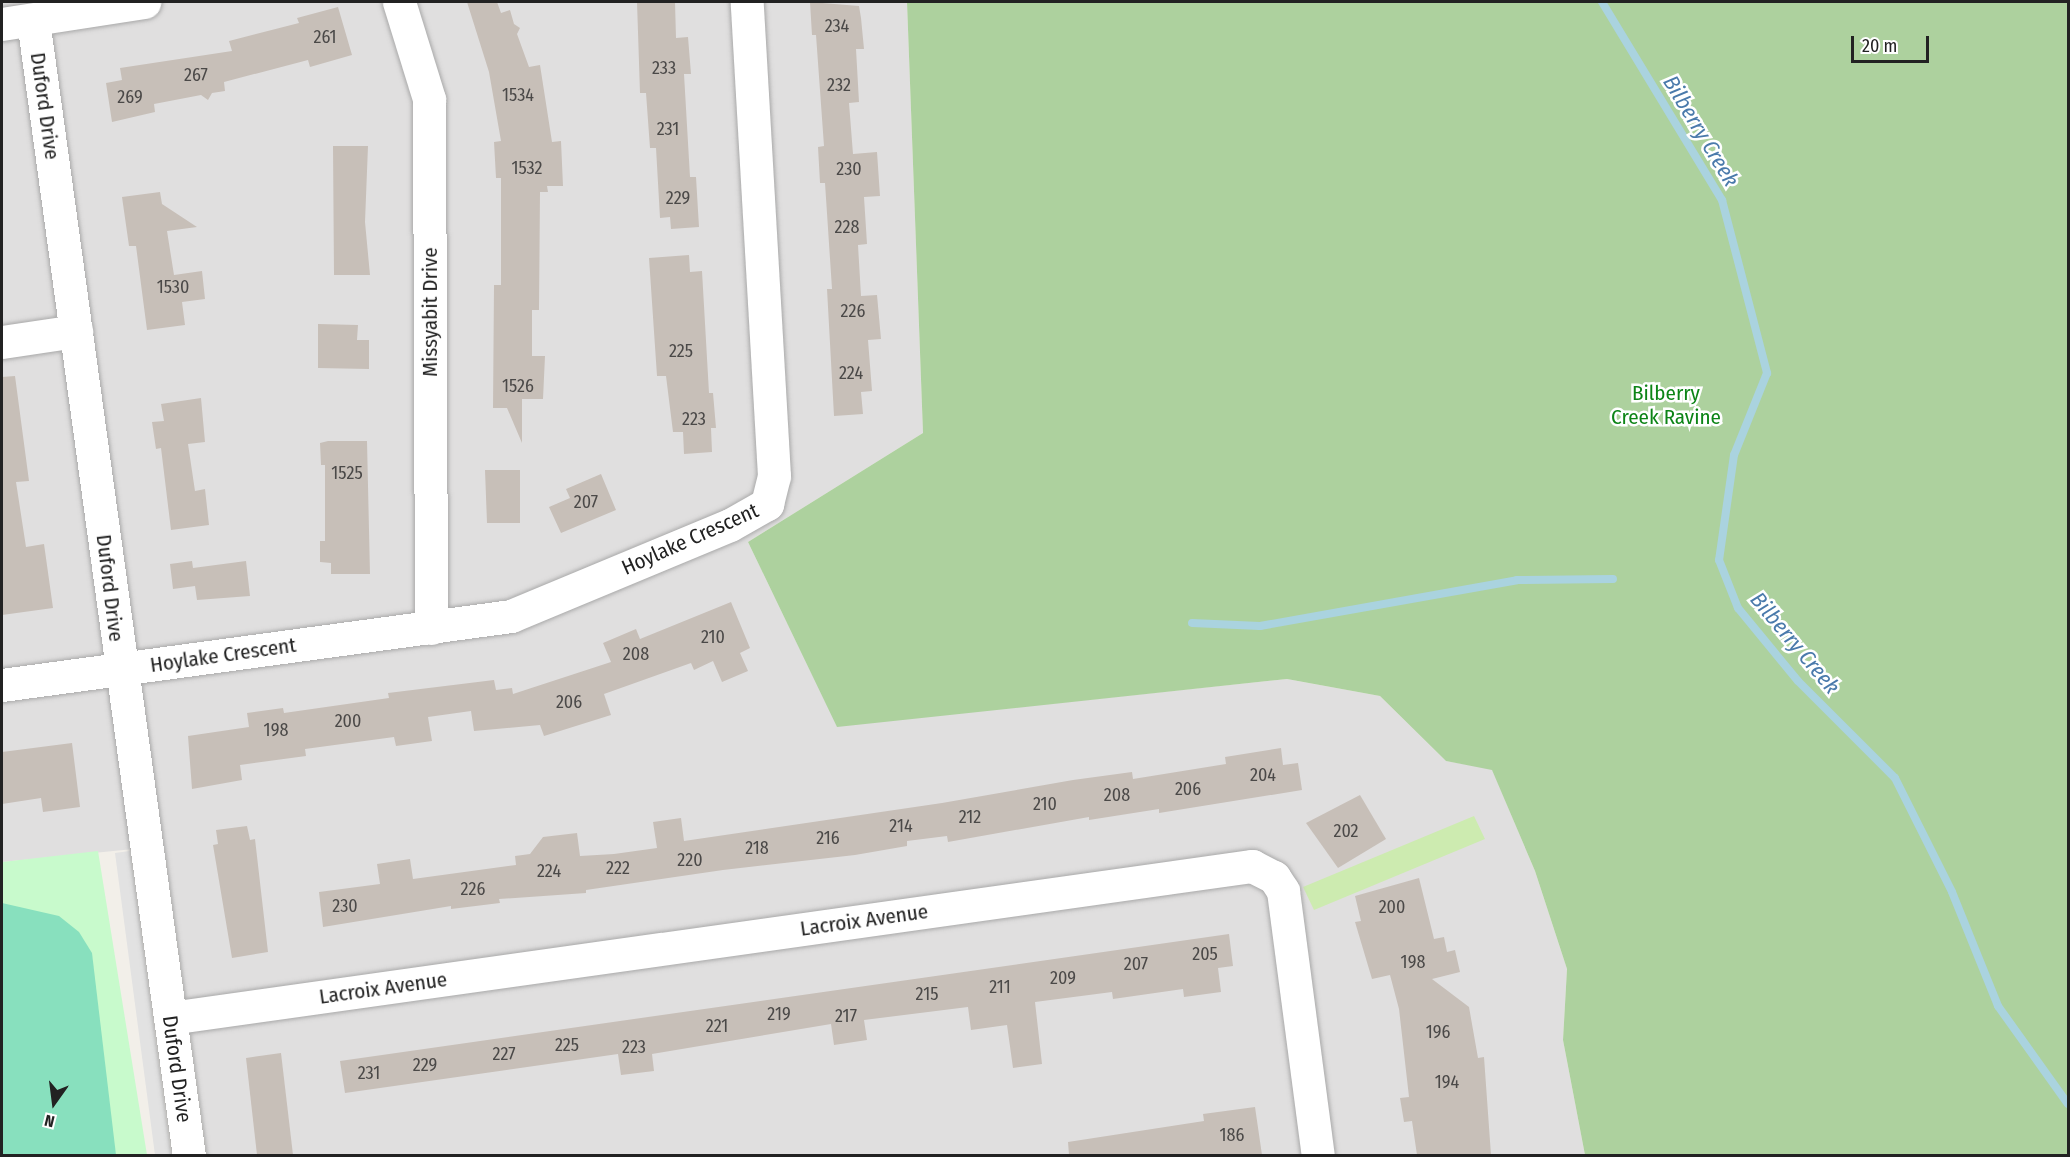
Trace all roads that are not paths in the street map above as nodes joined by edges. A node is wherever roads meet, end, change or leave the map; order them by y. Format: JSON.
{"nodes":[{"id":1,"x":144,"y":2,"type":"edge"},
{"id":2,"x":399,"y":2,"type":"edge"},
{"id":3,"x":747,"y":2,"type":"edge"},
{"id":4,"x":17,"y":22,"type":"edge"},
{"id":5,"x":76,"y":331,"type":"junction"},
{"id":6,"x":2,"y":342,"type":"edge"},
{"id":7,"x":431,"y":628,"type":"junction"},
{"id":8,"x":120,"y":669,"type":"junction"},
{"id":9,"x":2,"y":686,"type":"edge"},
{"id":10,"x":171,"y":1018,"type":"junction"},
{"id":11,"x":189,"y":1155,"type":"edge"},
{"id":12,"x":1318,"y":1155,"type":"edge"}],
"edges":[{"from":1,"to":4,"type":"street"},
{"from":2,"to":7,"type":"street","name":"Missyabit Drive"},
{"from":3,"to":7,"type":"street","name":"Hoylake Crescent"},
{"from":4,"to":5,"type":"street","name":"Duford Drive"},
{"from":5,"to":6,"type":"street"},
{"from":5,"to":8,"type":"street","name":"Duford Drive"},
{"from":7,"to":8,"type":"street","name":"Hoylake Crescent"},
{"from":8,"to":9,"type":"street","name":"Hoylake Crescent"},
{"from":8,"to":10,"type":"street","name":"Duford Drive"},
{"from":10,"to":11,"type":"street","name":"Duford Drive"},
{"from":10,"to":12,"type":"street","name":"Lacroix Avenue"}]}
